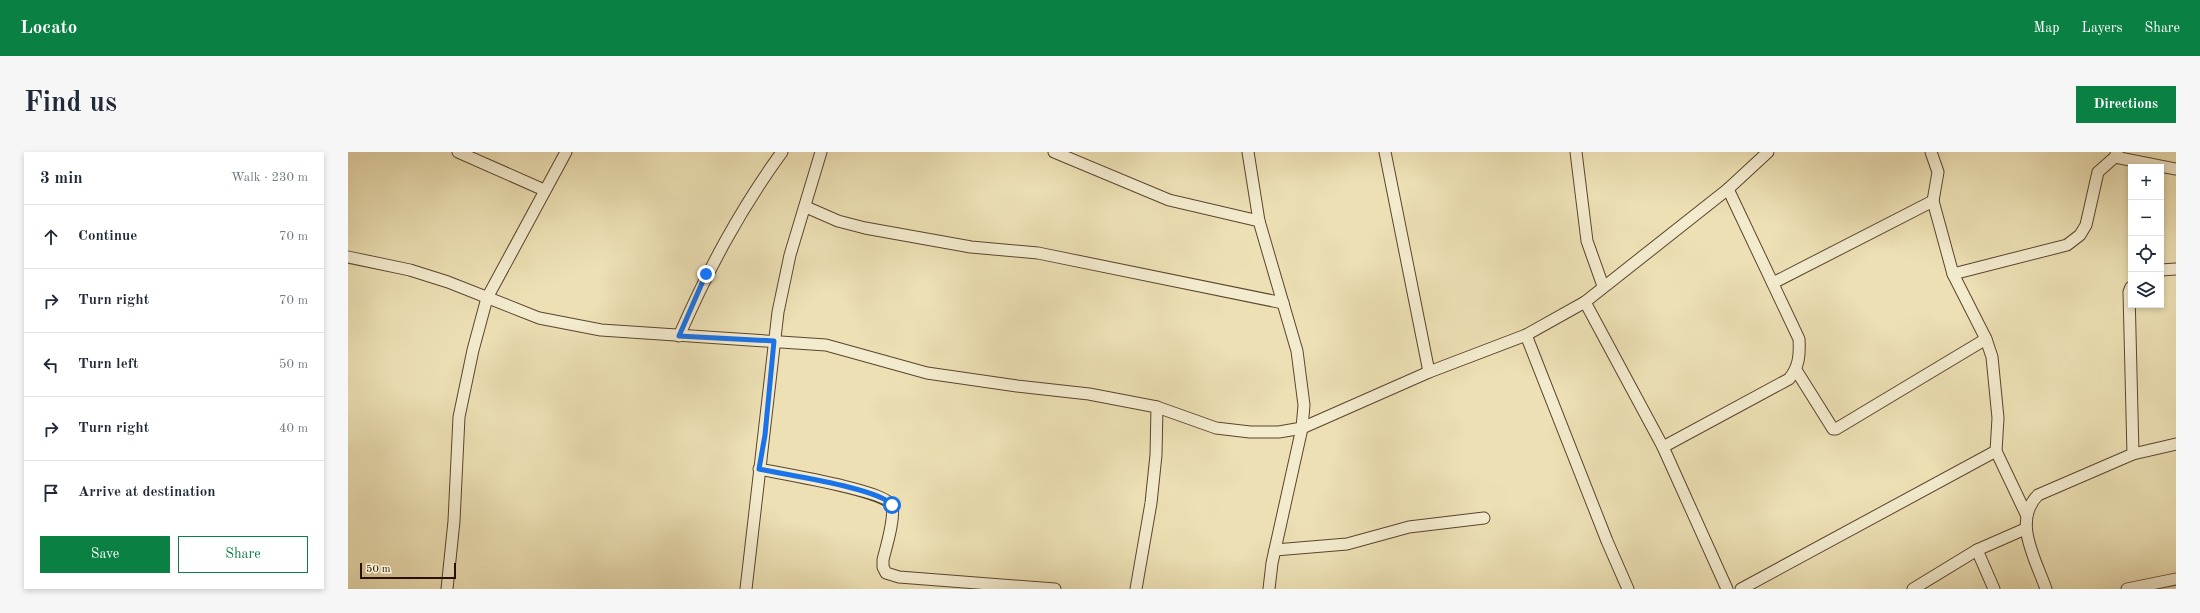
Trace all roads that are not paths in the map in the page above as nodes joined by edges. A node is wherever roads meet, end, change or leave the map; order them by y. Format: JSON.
{"nodes":[{"id":1,"x":458,"y":152,"type":"edge"},
{"id":2,"x":566,"y":152,"type":"edge"},
{"id":3,"x":782,"y":152,"type":"edge"},
{"id":4,"x":821,"y":152,"type":"edge"},
{"id":5,"x":1054,"y":152,"type":"edge"},
{"id":6,"x":1248,"y":152,"type":"edge"},
{"id":7,"x":1385,"y":152,"type":"edge"},
{"id":8,"x":1576,"y":152,"type":"edge"},
{"id":9,"x":1768,"y":152,"type":"edge"},
{"id":10,"x":1931,"y":152,"type":"edge"},
{"id":11,"x":2116,"y":154,"type":"edge"},
{"id":12,"x":2176,"y":169,"type":"edge"},
{"id":13,"x":1728,"y":189,"type":"junction"},
{"id":14,"x":544,"y":190,"type":"junction"},
{"id":15,"x":1932,"y":201,"type":"junction"},
{"id":16,"x":806,"y":207,"type":"junction"},
{"id":17,"x":1259,"y":221,"type":"junction"},
{"id":18,"x":348,"y":257,"type":"edge"},
{"id":19,"x":2176,"y":269,"type":"edge"},
{"id":20,"x":2164,"y":270,"type":"edge"},
{"id":21,"x":1953,"y":274,"type":"junction"},
{"id":22,"x":1773,"y":283,"type":"junction"},
{"id":23,"x":1603,"y":286,"type":"junction"},
{"id":24,"x":487,"y":298,"type":"junction"},
{"id":25,"x":1585,"y":302,"type":"junction"},
{"id":26,"x":1283,"y":303,"type":"junction"},
{"id":27,"x":2129,"y":308,"type":"edge"},
{"id":28,"x":1526,"y":335,"type":"junction"},
{"id":29,"x":679,"y":336,"type":"junction"},
{"id":30,"x":1986,"y":339,"type":"junction"},
{"id":31,"x":774,"y":341,"type":"junction"},
{"id":32,"x":1796,"y":370,"type":"junction"},
{"id":33,"x":1429,"y":372,"type":"junction"},
{"id":34,"x":1157,"y":407,"type":"junction"},
{"id":35,"x":1302,"y":428,"type":"junction"},
{"id":36,"x":2176,"y":444,"type":"edge"},
{"id":37,"x":1663,"y":447,"type":"junction"},
{"id":38,"x":1996,"y":451,"type":"junction"},
{"id":39,"x":2133,"y":454,"type":"junction"},
{"id":40,"x":759,"y":469,"type":"junction"},
{"id":41,"x":2026,"y":514,"type":"junction"},
{"id":42,"x":1484,"y":518,"type":"dead end"},
{"id":43,"x":2025,"y":529,"type":"junction"},
{"id":44,"x":1275,"y":550,"type":"junction"},
{"id":45,"x":1977,"y":550,"type":"junction"},
{"id":46,"x":2176,"y":579,"type":"edge"},
{"id":47,"x":447,"y":589,"type":"edge"},
{"id":48,"x":746,"y":589,"type":"edge"},
{"id":49,"x":1055,"y":589,"type":"edge"},
{"id":50,"x":1136,"y":589,"type":"edge"},
{"id":51,"x":1269,"y":589,"type":"edge"},
{"id":52,"x":1628,"y":589,"type":"edge"},
{"id":53,"x":1727,"y":589,"type":"edge"},
{"id":54,"x":1740,"y":589,"type":"edge"},
{"id":55,"x":1913,"y":589,"type":"edge"},
{"id":56,"x":1994,"y":589,"type":"edge"},
{"id":57,"x":2046,"y":589,"type":"edge"},
{"id":58,"x":2126,"y":589,"type":"edge"}],
"edges":[{"from":1,"to":14,"type":"street"},
{"from":2,"to":14,"type":"street"},
{"from":3,"to":29,"type":"street"},
{"from":4,"to":16,"type":"street"},
{"from":5,"to":17,"type":"street"},
{"from":6,"to":17,"type":"street"},
{"from":7,"to":33,"type":"street"},
{"from":8,"to":23,"type":"street"},
{"from":9,"to":13,"type":"street"},
{"from":10,"to":15,"type":"street"},
{"from":11,"to":12,"type":"street"},
{"from":11,"to":21,"type":"street"},
{"from":13,"to":22,"type":"street"},
{"from":13,"to":23,"type":"street"},
{"from":14,"to":24,"type":"street"},
{"from":15,"to":21,"type":"street"},
{"from":15,"to":22,"type":"street"},
{"from":16,"to":26,"type":"street"},
{"from":16,"to":31,"type":"street"},
{"from":17,"to":26,"type":"street"},
{"from":18,"to":24,"type":"street"},
{"from":19,"to":20,"type":"street"},
{"from":21,"to":30,"type":"street"},
{"from":22,"to":32,"type":"street"},
{"from":23,"to":25,"type":"street"},
{"from":24,"to":29,"type":"street"},
{"from":24,"to":47,"type":"street"},
{"from":25,"to":28,"type":"street"},
{"from":25,"to":37,"type":"street"},
{"from":26,"to":35,"type":"street"},
{"from":27,"to":39,"type":"street"},
{"from":28,"to":33,"type":"street"},
{"from":28,"to":52,"type":"street"},
{"from":29,"to":31,"type":"street"},
{"from":30,"to":32,"type":"street"},
{"from":30,"to":38,"type":"street"},
{"from":31,"to":34,"type":"street"},
{"from":31,"to":40,"type":"street"},
{"from":32,"to":37,"type":"street"},
{"from":33,"to":35,"type":"street"},
{"from":34,"to":35,"type":"street"},
{"from":34,"to":50,"type":"street"},
{"from":35,"to":44,"type":"street"},
{"from":36,"to":39,"type":"street"},
{"from":37,"to":53,"type":"street"},
{"from":38,"to":41,"type":"street"},
{"from":38,"to":54,"type":"street"},
{"from":39,"to":41,"type":"street"},
{"from":40,"to":48,"type":"street"},
{"from":40,"to":49,"type":"street"},
{"from":41,"to":43,"type":"street"},
{"from":42,"to":44,"type":"street"},
{"from":43,"to":45,"type":"street"},
{"from":43,"to":57,"type":"street"},
{"from":44,"to":51,"type":"street"},
{"from":45,"to":55,"type":"street"},
{"from":45,"to":56,"type":"street"},
{"from":46,"to":58,"type":"street"}]}
